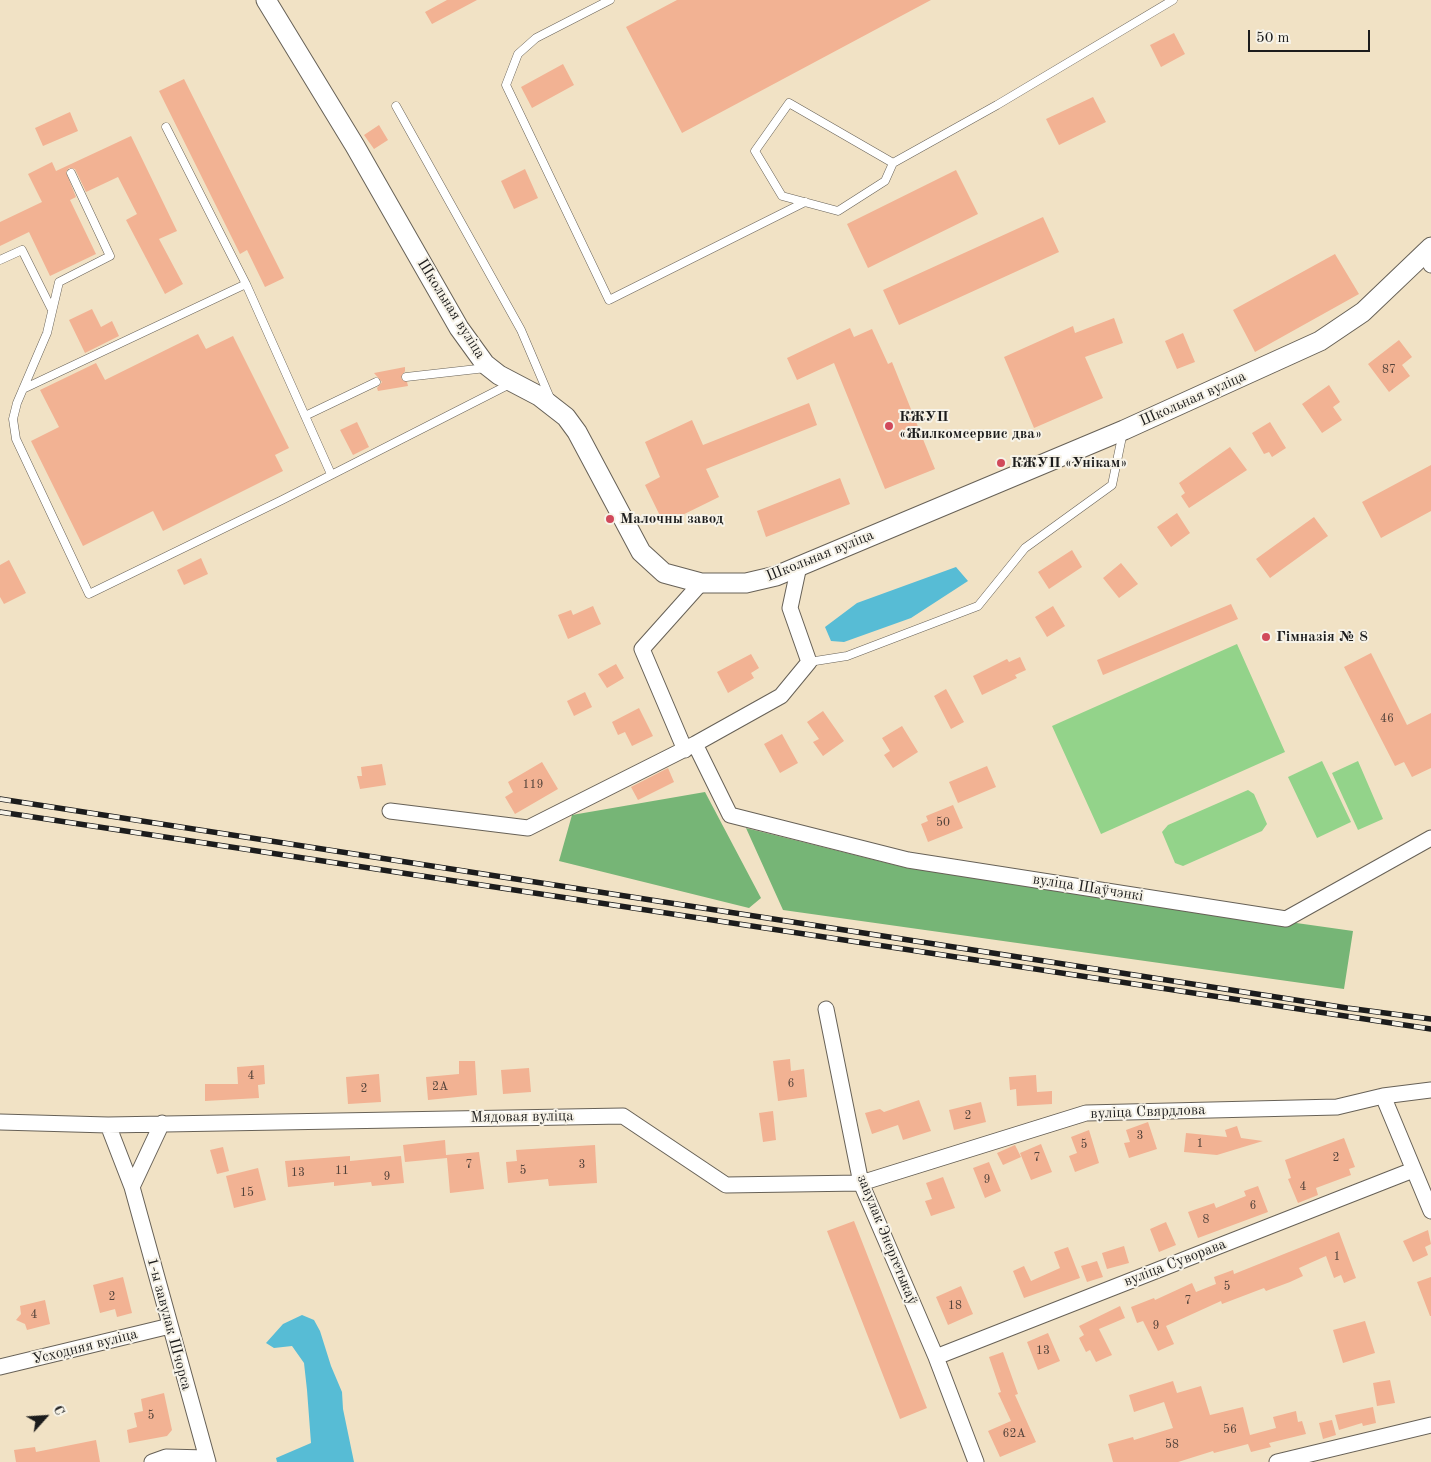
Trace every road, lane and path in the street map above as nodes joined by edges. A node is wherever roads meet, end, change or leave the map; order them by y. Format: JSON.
{"nodes":[{"id":1,"x":266,"y":0,"type":"edge"},
{"id":2,"x":610,"y":0,"type":"edge"},
{"id":3,"x":1173,"y":0,"type":"edge"},
{"id":4,"x":396,"y":106,"type":"dead end"},
{"id":5,"x":166,"y":128,"type":"dead end"},
{"id":6,"x":893,"y":163,"type":"junction"},
{"id":7,"x":71,"y":173,"type":"dead end"},
{"id":8,"x":805,"y":202,"type":"junction"},
{"id":9,"x":1429,"y":255,"type":"edge"},
{"id":10,"x":0,"y":260,"type":"edge"},
{"id":11,"x":246,"y":284,"type":"junction"},
{"id":12,"x":51,"y":308,"type":"junction"},
{"id":13,"x":489,"y":367,"type":"junction"},
{"id":14,"x":406,"y":376,"type":"dead end"},
{"id":15,"x":376,"y":382,"type":"dead end"},
{"id":16,"x":512,"y":383,"type":"junction"},
{"id":17,"x":23,"y":389,"type":"junction"},
{"id":18,"x":554,"y":407,"type":"junction"},
{"id":19,"x":305,"y":416,"type":"junction"},
{"id":20,"x":1124,"y":430,"type":"junction"},
{"id":21,"x":331,"y":474,"type":"junction"},
{"id":22,"x":799,"y":566,"type":"junction"},
{"id":23,"x":701,"y":583,"type":"junction"},
{"id":24,"x":808,"y":662,"type":"junction"},
{"id":25,"x":690,"y":747,"type":"junction"},
{"id":26,"x":390,"y":811,"type":"dead end"},
{"id":27,"x":1431,"y":838,"type":"edge"},
{"id":28,"x":826,"y":1009,"type":"dead end"},
{"id":29,"x":1431,"y":1090,"type":"edge"},
{"id":30,"x":1383,"y":1096,"type":"junction"},
{"id":31,"x":0,"y":1122,"type":"edge"},
{"id":32,"x":162,"y":1123,"type":"junction"},
{"id":33,"x":108,"y":1126,"type":"junction"},
{"id":34,"x":1414,"y":1170,"type":"junction"},
{"id":35,"x":861,"y":1183,"type":"junction"},
{"id":36,"x":132,"y":1187,"type":"junction"},
{"id":37,"x":1431,"y":1211,"type":"edge"},
{"id":38,"x":170,"y":1326,"type":"junction"},
{"id":39,"x":936,"y":1357,"type":"junction"},
{"id":40,"x":0,"y":1367,"type":"edge"},
{"id":41,"x":1431,"y":1425,"type":"edge"},
{"id":42,"x":207,"y":1460,"type":"edge"},
{"id":43,"x":152,"y":1462,"type":"edge"},
{"id":44,"x":976,"y":1462,"type":"edge"},
{"id":45,"x":1277,"y":1462,"type":"edge"}],
"edges":[{"from":1,"to":13,"type":"street","name":"Школьная вуліца"},
{"from":2,"to":8,"type":"lane"},
{"from":3,"to":6,"type":"lane"},
{"from":4,"to":18,"type":"lane"},
{"from":5,"to":11,"type":"lane"},
{"from":6,"to":8,"type":"lane"},
{"from":6,"to":8,"type":"lane"},
{"from":7,"to":12,"type":"lane"},
{"from":9,"to":20,"type":"street","name":"Школьная вуліца"},
{"from":10,"to":12,"type":"lane"},
{"from":11,"to":17,"type":"lane"},
{"from":11,"to":19,"type":"lane"},
{"from":12,"to":17,"type":"lane"},
{"from":13,"to":14,"type":"lane"},
{"from":13,"to":16,"type":"street","name":"Школьная вуліца"},
{"from":15,"to":19,"type":"lane"},
{"from":16,"to":18,"type":"street","name":"Школьная вуліца"},
{"from":16,"to":21,"type":"lane"},
{"from":17,"to":21,"type":"lane"},
{"from":18,"to":23,"type":"street","name":"Школьная вуліца"},
{"from":19,"to":21,"type":"lane"},
{"from":20,"to":22,"type":"street","name":"Школьная вуліца"},
{"from":20,"to":24,"type":"lane"},
{"from":22,"to":23,"type":"street","name":"Школьная вуліца"},
{"from":22,"to":24,"type":"street"},
{"from":23,"to":25,"type":"street"},
{"from":24,"to":25,"type":"street"},
{"from":25,"to":26,"type":"street"},
{"from":25,"to":27,"type":"street","name":"вуліца Шаўчэнкі"},
{"from":28,"to":35,"type":"street","name":"завулак Энергетыкаў"},
{"from":29,"to":30,"type":"street","name":"вуліца Свярдлова"},
{"from":30,"to":34,"type":"street"},
{"from":30,"to":35,"type":"street","name":"вуліца Свярдлова"},
{"from":31,"to":33,"type":"street"},
{"from":32,"to":33,"type":"street","name":"Мядовая вуліца"},
{"from":32,"to":35,"type":"street","name":"Мядовая вуліца"},
{"from":32,"to":36,"type":"street"},
{"from":33,"to":36,"type":"street","name":"1-ы завулак Шчорса"},
{"from":34,"to":37,"type":"street"},
{"from":34,"to":39,"type":"street","name":"вуліца Суворава"},
{"from":35,"to":39,"type":"street","name":"завулак Энергетыкаў"},
{"from":36,"to":38,"type":"street","name":"1-ы завулак Шчорса"},
{"from":38,"to":40,"type":"street","name":"Усходняя вуліца"},
{"from":38,"to":42,"type":"street","name":"1-ы завулак Шчорса"},
{"from":39,"to":44,"type":"street","name":"завулак Энергетыкаў"},
{"from":41,"to":45,"type":"street"},
{"from":42,"to":43,"type":"street"}]}
